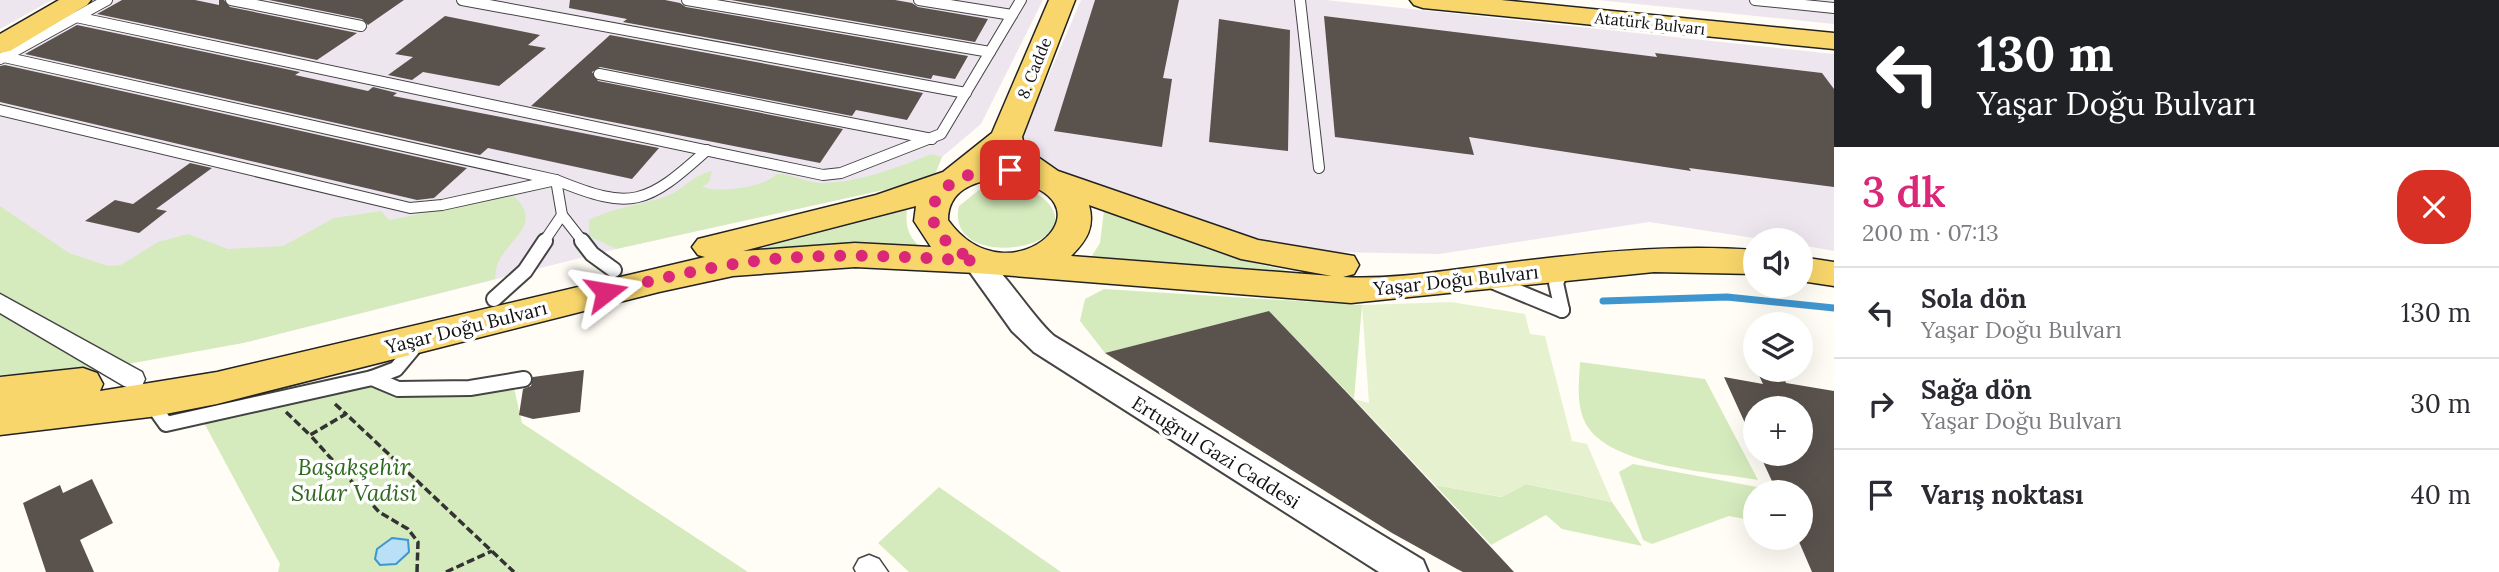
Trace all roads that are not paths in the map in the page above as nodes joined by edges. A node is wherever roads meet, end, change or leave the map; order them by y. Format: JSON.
{"nodes":[{"id":1,"x":107,"y":0,"type":"edge"},
{"id":2,"x":231,"y":0,"type":"edge"},
{"id":3,"x":462,"y":0,"type":"edge"},
{"id":4,"x":687,"y":0,"type":"edge"},
{"id":5,"x":919,"y":0,"type":"edge"},
{"id":6,"x":1021,"y":0,"type":"edge"},
{"id":7,"x":1062,"y":0,"type":"edge"},
{"id":8,"x":1300,"y":0,"type":"edge"},
{"id":9,"x":1423,"y":0,"type":"edge"},
{"id":10,"x":1544,"y":0,"type":"edge"},
{"id":11,"x":1755,"y":0,"type":"edge"},
{"id":12,"x":71,"y":6,"type":"edge"},
{"id":13,"x":1834,"y":8,"type":"edge"},
{"id":14,"x":1012,"y":15,"type":"junction"},
{"id":15,"x":361,"y":26,"type":"dead end"},
{"id":16,"x":1834,"y":31,"type":"edge"},
{"id":17,"x":1834,"y":41,"type":"edge"},
{"id":18,"x":1,"y":49,"type":"edge"},
{"id":19,"x":990,"y":52,"type":"junction"},
{"id":20,"x":600,"y":74,"type":"dead end"},
{"id":21,"x":966,"y":93,"type":"junction"},
{"id":22,"x":0,"y":110,"type":"edge"},
{"id":23,"x":1006,"y":137,"type":"junction"},
{"id":24,"x":933,"y":139,"type":"junction"},
{"id":25,"x":707,"y":150,"type":"junction"},
{"id":26,"x":1319,"y":168,"type":"dead end"},
{"id":27,"x":1046,"y":178,"type":"junction"},
{"id":28,"x":556,"y":180,"type":"junction"},
{"id":29,"x":951,"y":182,"type":"junction"},
{"id":30,"x":562,"y":215,"type":"junction"},
{"id":31,"x":1743,"y":244,"type":"edge"},
{"id":32,"x":1813,"y":253,"type":"edge"},
{"id":33,"x":1834,"y":256,"type":"edge"},
{"id":34,"x":976,"y":261,"type":"junction"},
{"id":35,"x":1743,"y":261,"type":"edge"},
{"id":36,"x":1031,"y":264,"type":"junction"},
{"id":37,"x":614,"y":270,"type":"junction"},
{"id":38,"x":1813,"y":271,"type":"edge"},
{"id":39,"x":1834,"y":274,"type":"edge"},
{"id":40,"x":494,"y":299,"type":"junction"},
{"id":41,"x":0,"y":302,"type":"edge"},
{"id":42,"x":1025,"y":329,"type":"junction"},
{"id":43,"x":423,"y":337,"type":"junction"},
{"id":44,"x":372,"y":378,"type":"junction"},
{"id":45,"x":524,"y":379,"type":"dead end"},
{"id":46,"x":141,"y":390,"type":"junction"},
{"id":47,"x":0,"y":393,"type":"edge"},
{"id":48,"x":0,"y":418,"type":"edge"},
{"id":49,"x":1410,"y":572,"type":"edge"}],
"edges":[{"from":1,"to":12,"type":"lane"},
{"from":2,"to":15,"type":"lane"},
{"from":3,"to":21,"type":"lane"},
{"from":4,"to":19,"type":"lane"},
{"from":5,"to":14,"type":"lane"},
{"from":6,"to":14,"type":"lane"},
{"from":7,"to":23,"type":"main road","name":"8. Cadde"},
{"from":8,"to":26,"type":"lane"},
{"from":9,"to":17,"type":"main road","name":"Atatürk Bulvarı"},
{"from":10,"to":16,"type":"main road","name":"Atatürk Bulvarı"},
{"from":11,"to":13,"type":"lane"},
{"from":12,"to":18,"type":"main road"},
{"from":12,"to":25,"type":"lane"},
{"from":14,"to":19,"type":"lane"},
{"from":18,"to":28,"type":"lane"},
{"from":19,"to":21,"type":"lane"},
{"from":20,"to":24,"type":"lane"},
{"from":21,"to":24,"type":"lane"},
{"from":22,"to":28,"type":"lane"},
{"from":23,"to":27,"type":"main road","name":"Yaşar Doğu Bulvarı"},
{"from":23,"to":29,"type":"main road"},
{"from":24,"to":25,"type":"lane"},
{"from":25,"to":28,"type":"lane"},
{"from":27,"to":29,"type":"main road","name":"Yaşar Doğu Bulvarı"},
{"from":27,"to":31,"type":"main road","name":"Yaşar Doğu Bulvarı"},
{"from":27,"to":36,"type":"main road","name":"Yaşar Doğu Bulvarı"},
{"from":28,"to":30,"type":"lane"},
{"from":29,"to":34,"type":"main road"},
{"from":29,"to":37,"type":"main road","name":"Yaşar Doğu Bulvarı"},
{"from":30,"to":37,"type":"lane"},
{"from":30,"to":40,"type":"lane"},
{"from":32,"to":33,"type":"main road"},
{"from":34,"to":36,"type":"main road","name":"Yaşar Doğu Bulvarı"},
{"from":34,"to":42,"type":"street","name":"Ertuğrul Gazi Caddesi"},
{"from":34,"to":43,"type":"main road","name":"Yaşar Doğu Bulvarı"},
{"from":35,"to":36,"type":"main road","name":"Yaşar Doğu Bulvarı"},
{"from":36,"to":42,"type":"street"},
{"from":37,"to":40,"type":"main road","name":"Yaşar Doğu Bulvarı"},
{"from":38,"to":39,"type":"main road"},
{"from":40,"to":46,"type":"main road","name":"Yaşar Doğu Bulvarı"},
{"from":41,"to":46,"type":"street"},
{"from":42,"to":49,"type":"street","name":"Ertuğrul Gazi Caddesi"},
{"from":43,"to":44,"type":"lane"},
{"from":43,"to":46,"type":"main road","name":"Yaşar Doğu Bulvarı"},
{"from":44,"to":45,"type":"lane"},
{"from":44,"to":46,"type":"lane"},
{"from":46,"to":47,"type":"main road","name":"Yaşar Doğu Bulvarı"},
{"from":46,"to":48,"type":"main road","name":"Yaşar Doğu Bulvarı"}]}
